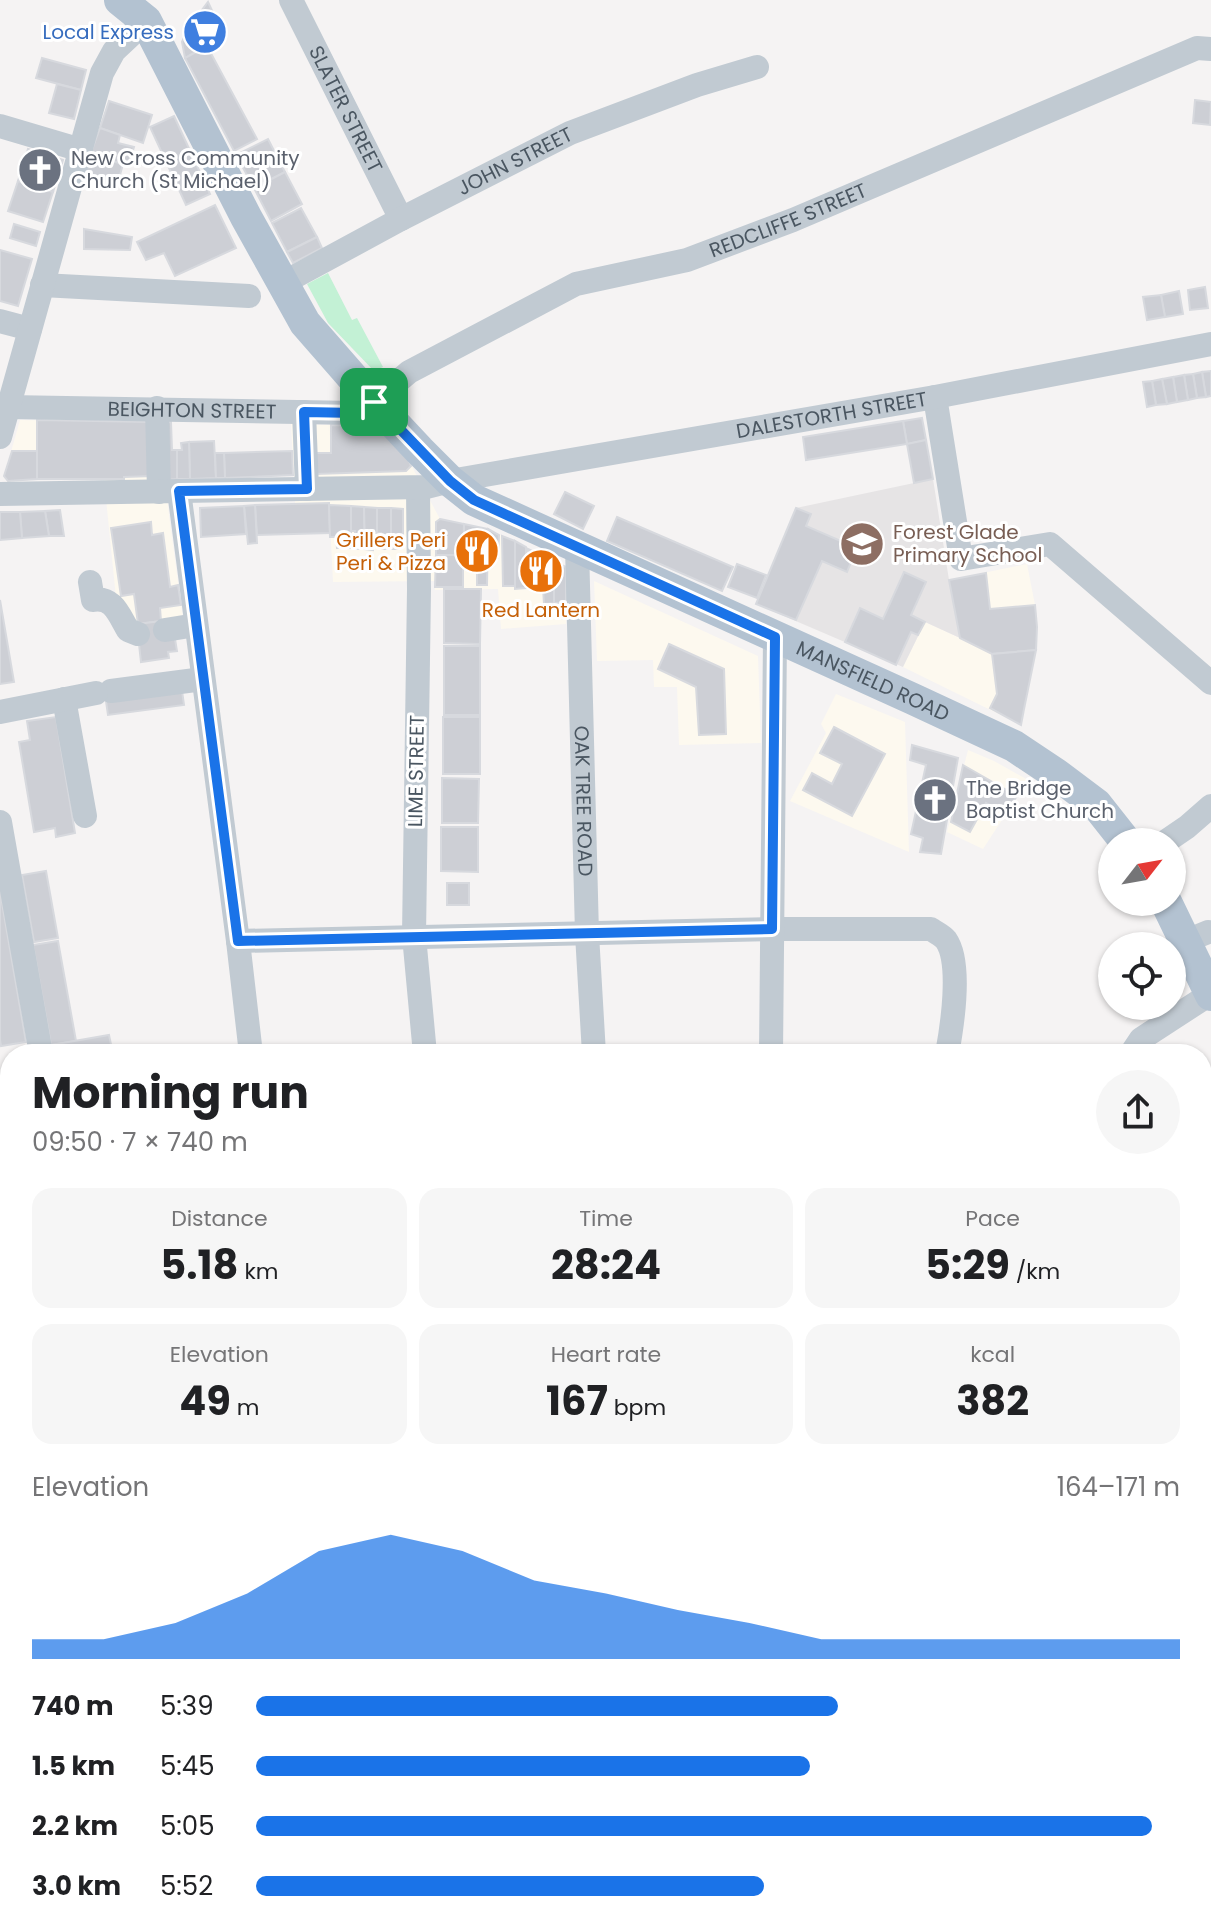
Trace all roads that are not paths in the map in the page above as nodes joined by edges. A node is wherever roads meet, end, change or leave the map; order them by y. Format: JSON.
{"nodes":[{"id":1,"x":120,"y":0,"type":"edge"},
{"id":2,"x":291,"y":0,"type":"edge"},
{"id":3,"x":156,"y":10,"type":"edge"},
{"id":4,"x":1211,"y":49,"type":"edge"},
{"id":5,"x":757,"y":67,"type":"dead end"},
{"id":6,"x":0,"y":126,"type":"edge"},
{"id":7,"x":81,"y":150,"type":"junction"},
{"id":8,"x":401,"y":219,"type":"junction"},
{"id":9,"x":283,"y":283,"type":"junction"},
{"id":10,"x":42,"y":285,"type":"junction"},
{"id":11,"x":249,"y":296,"type":"dead end"},
{"id":12,"x":0,"y":321,"type":"edge"},
{"id":13,"x":30,"y":329,"type":"junction"},
{"id":14,"x":1211,"y":344,"type":"edge"},
{"id":15,"x":935,"y":397,"type":"junction"},
{"id":16,"x":374,"y":402,"type":"junction"},
{"id":17,"x":8,"y":407,"type":"junction"},
{"id":18,"x":157,"y":408,"type":"junction"},
{"id":19,"x":304,"y":412,"type":"junction"},
{"id":20,"x":0,"y":437,"type":"edge"},
{"id":21,"x":450,"y":481,"type":"junction"},
{"id":22,"x":418,"y":488,"type":"junction"},
{"id":23,"x":307,"y":489,"type":"junction"},
{"id":24,"x":169,"y":492,"type":"junction"},
{"id":25,"x":0,"y":494,"type":"edge"},
{"id":26,"x":577,"y":547,"type":"junction"},
{"id":27,"x":90,"y":582,"type":"dead end"},
{"id":28,"x":196,"y":625,"type":"junction"},
{"id":29,"x":165,"y":630,"type":"dead end"},
{"id":30,"x":138,"y":634,"type":"dead end"},
{"id":31,"x":775,"y":637,"type":"junction"},
{"id":32,"x":203,"y":679,"type":"junction"},
{"id":33,"x":1211,"y":683,"type":"edge"},
{"id":34,"x":64,"y":699,"type":"junction"},
{"id":35,"x":0,"y":712,"type":"edge"},
{"id":36,"x":1211,"y":806,"type":"edge"},
{"id":37,"x":85,"y":816,"type":"dead end"},
{"id":38,"x":0,"y":822,"type":"edge"},
{"id":39,"x":1115,"y":828,"type":"edge"},
{"id":40,"x":1186,"y":828,"type":"edge"},
{"id":41,"x":1178,"y":916,"type":"edge"},
{"id":42,"x":772,"y":929,"type":"junction"},
{"id":43,"x":587,"y":934,"type":"junction"},
{"id":44,"x":414,"y":936,"type":"junction"},
{"id":45,"x":238,"y":941,"type":"junction"},
{"id":46,"x":1211,"y":994,"type":"edge"},
{"id":47,"x":39,"y":1044,"type":"edge"},
{"id":48,"x":250,"y":1044,"type":"edge"},
{"id":49,"x":424,"y":1044,"type":"edge"},
{"id":50,"x":593,"y":1044,"type":"edge"},
{"id":51,"x":771,"y":1044,"type":"edge"},
{"id":52,"x":949,"y":1044,"type":"edge"},
{"id":53,"x":1138,"y":1044,"type":"edge"}],
"edges":[{"from":1,"to":3,"type":"main road"},
{"from":2,"to":8,"type":"street","name":"SLATER STREET"},
{"from":3,"to":7,"type":"street"},
{"from":3,"to":9,"type":"main road","name":"MANSFIELD ROAD"},
{"from":4,"to":16,"type":"street","name":"REDCLIFFE STREET"},
{"from":5,"to":8,"type":"street","name":"JOHN STREET"},
{"from":6,"to":7,"type":"street"},
{"from":7,"to":10,"type":"street"},
{"from":8,"to":9,"type":"street","name":"JOHN STREET"},
{"from":9,"to":16,"type":"main road","name":"MANSFIELD ROAD"},
{"from":10,"to":11,"type":"street"},
{"from":10,"to":13,"type":"street"},
{"from":12,"to":13,"type":"street"},
{"from":13,"to":17,"type":"street"},
{"from":14,"to":15,"type":"street","name":"DALESTORTH STREET"},
{"from":15,"to":21,"type":"street","name":"DALESTORTH STREET"},
{"from":15,"to":33,"type":"street"},
{"from":16,"to":19,"type":"street","name":"BEIGHTON STREET"},
{"from":16,"to":21,"type":"main road","name":"MANSFIELD ROAD"},
{"from":17,"to":18,"type":"street","name":"BEIGHTON STREET"},
{"from":17,"to":20,"type":"street"},
{"from":18,"to":19,"type":"street","name":"BEIGHTON STREET"},
{"from":18,"to":24,"type":"street"},
{"from":19,"to":23,"type":"street"},
{"from":21,"to":22,"type":"street","name":"DALESTORTH STREET"},
{"from":21,"to":26,"type":"main road","name":"MANSFIELD ROAD"},
{"from":22,"to":23,"type":"street","name":"DALESTORTH STREET"},
{"from":22,"to":44,"type":"street","name":"LIME STREET"},
{"from":23,"to":24,"type":"street","name":"DALESTORTH STREET"},
{"from":24,"to":25,"type":"street","name":"DALESTORTH STREET"},
{"from":24,"to":28,"type":"street"},
{"from":26,"to":31,"type":"main road","name":"MANSFIELD ROAD"},
{"from":26,"to":43,"type":"street","name":"OAK TREE ROAD"},
{"from":27,"to":30,"type":"street"},
{"from":28,"to":29,"type":"street"},
{"from":28,"to":32,"type":"street"},
{"from":31,"to":39,"type":"main road","name":"MANSFIELD ROAD"},
{"from":31,"to":42,"type":"street"},
{"from":32,"to":34,"type":"street"},
{"from":32,"to":45,"type":"street"},
{"from":34,"to":35,"type":"street"},
{"from":34,"to":37,"type":"street"},
{"from":36,"to":40,"type":"street"},
{"from":38,"to":47,"type":"street"},
{"from":41,"to":46,"type":"main road"},
{"from":42,"to":43,"type":"street"},
{"from":42,"to":51,"type":"street"},
{"from":42,"to":52,"type":"street"},
{"from":43,"to":44,"type":"street"},
{"from":43,"to":50,"type":"street","name":"OAK TREE ROAD"},
{"from":44,"to":45,"type":"street"},
{"from":44,"to":49,"type":"street","name":"LIME STREET"},
{"from":45,"to":48,"type":"street"},
{"from":46,"to":53,"type":"street"}]}
